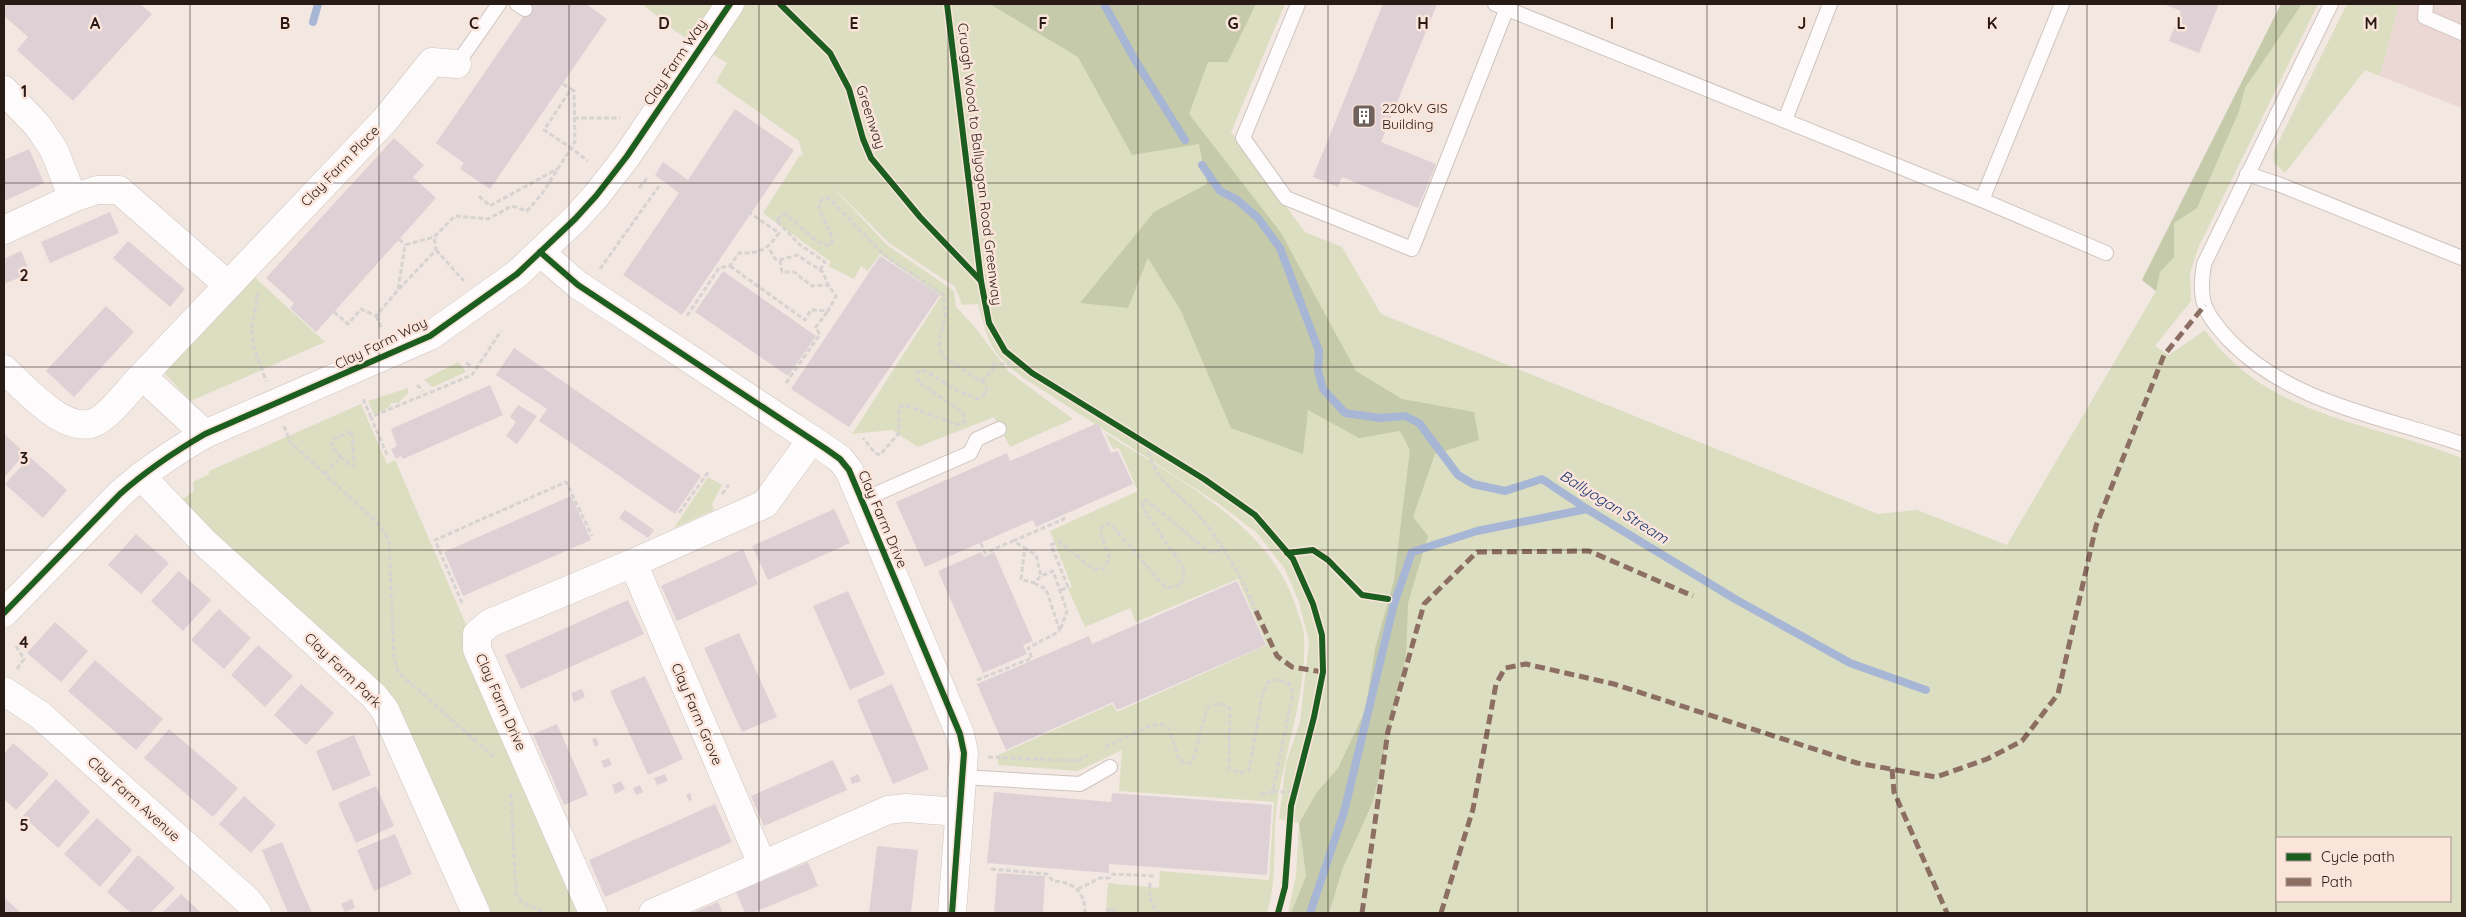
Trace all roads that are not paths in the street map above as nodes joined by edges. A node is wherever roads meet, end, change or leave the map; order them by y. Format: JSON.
{"nodes":[{"id":1,"x":499,"y":4,"type":"edge"},
{"id":2,"x":730,"y":4,"type":"edge"},
{"id":3,"x":1298,"y":4,"type":"edge"},
{"id":4,"x":1830,"y":4,"type":"edge"},
{"id":5,"x":2062,"y":4,"type":"edge"},
{"id":6,"x":2331,"y":4,"type":"edge"},
{"id":7,"x":2426,"y":4,"type":"edge"},
{"id":8,"x":1501,"y":6,"type":"edge"},
{"id":9,"x":2462,"y":33,"type":"edge"},
{"id":10,"x":457,"y":64,"type":"joint"},
{"id":11,"x":4,"y":90,"type":"edge"},
{"id":12,"x":1785,"y":120,"type":"junction"},
{"id":13,"x":2247,"y":174,"type":"junction"},
{"id":14,"x":73,"y":198,"type":"junction"},
{"id":15,"x":1982,"y":200,"type":"junction"},
{"id":16,"x":4,"y":230,"type":"edge"},
{"id":17,"x":540,"y":252,"type":"junction"},
{"id":18,"x":2106,"y":253,"type":"dead end"},
{"id":19,"x":2462,"y":258,"type":"edge"},
{"id":20,"x":228,"y":285,"type":"junction"},
{"id":21,"x":4,"y":369,"type":"edge"},
{"id":22,"x":142,"y":376,"type":"junction"},
{"id":23,"x":999,"y":429,"type":"dead end"},
{"id":24,"x":205,"y":434,"type":"junction"},
{"id":25,"x":812,"y":439,"type":"junction"},
{"id":26,"x":2462,"y":444,"type":"edge"},
{"id":27,"x":141,"y":476,"type":"junction"},
{"id":28,"x":862,"y":500,"type":"junction"},
{"id":29,"x":633,"y":563,"type":"junction"},
{"id":30,"x":5,"y":610,"type":"edge"},
{"id":31,"x":9,"y":682,"type":"edge"},
{"id":32,"x":1110,"y":767,"type":"dead end"},
{"id":33,"x":962,"y":777,"type":"junction"},
{"id":34,"x":960,"y":812,"type":"junction"},
{"id":35,"x":762,"y":864,"type":"junction"},
{"id":36,"x":257,"y":913,"type":"edge"},
{"id":37,"x":476,"y":913,"type":"edge"},
{"id":38,"x":592,"y":913,"type":"edge"},
{"id":39,"x":653,"y":913,"type":"edge"},
{"id":40,"x":952,"y":913,"type":"edge"}],
"edges":[{"from":1,"to":10,"type":"lane"},
{"from":2,"to":17,"type":"street","name":"Clay Farm Way"},
{"from":3,"to":8,"type":"lane"},
{"from":4,"to":12,"type":"lane"},
{"from":5,"to":15,"type":"lane"},
{"from":6,"to":13,"type":"lane"},
{"from":7,"to":9,"type":"lane"},
{"from":8,"to":12,"type":"lane"},
{"from":10,"to":20,"type":"street","name":"Clay Farm Place"},
{"from":11,"to":14,"type":"street"},
{"from":12,"to":15,"type":"lane"},
{"from":13,"to":19,"type":"lane"},
{"from":13,"to":26,"type":"lane"},
{"from":14,"to":16,"type":"street"},
{"from":14,"to":20,"type":"street"},
{"from":15,"to":18,"type":"lane"},
{"from":17,"to":24,"type":"street","name":"Clay Farm Way"},
{"from":17,"to":25,"type":"street","name":"Clay Farm Drive"},
{"from":20,"to":22,"type":"street","name":"Clay Farm Place"},
{"from":21,"to":22,"type":"street","name":"Clay Farm Place"},
{"from":22,"to":24,"type":"street"},
{"from":23,"to":28,"type":"lane"},
{"from":24,"to":27,"type":"street","name":"Clay Farm Way"},
{"from":25,"to":28,"type":"street","name":"Clay Farm Drive"},
{"from":25,"to":29,"type":"street","name":"Clay Farm Drive"},
{"from":27,"to":30,"type":"street","name":"Clay Farm Way"},
{"from":27,"to":37,"type":"street","name":"Clay Farm Park"},
{"from":28,"to":33,"type":"street","name":"Clay Farm Drive"},
{"from":29,"to":35,"type":"street","name":"Clay Farm Grove"},
{"from":29,"to":38,"type":"street","name":"Clay Farm Drive"},
{"from":31,"to":36,"type":"street","name":"Clay Farm Avenue"},
{"from":32,"to":33,"type":"lane"},
{"from":33,"to":34,"type":"street","name":"Clay Farm Drive"},
{"from":34,"to":35,"type":"street"},
{"from":34,"to":40,"type":"street","name":"Clay Farm Drive"},
{"from":35,"to":39,"type":"street"}]}
